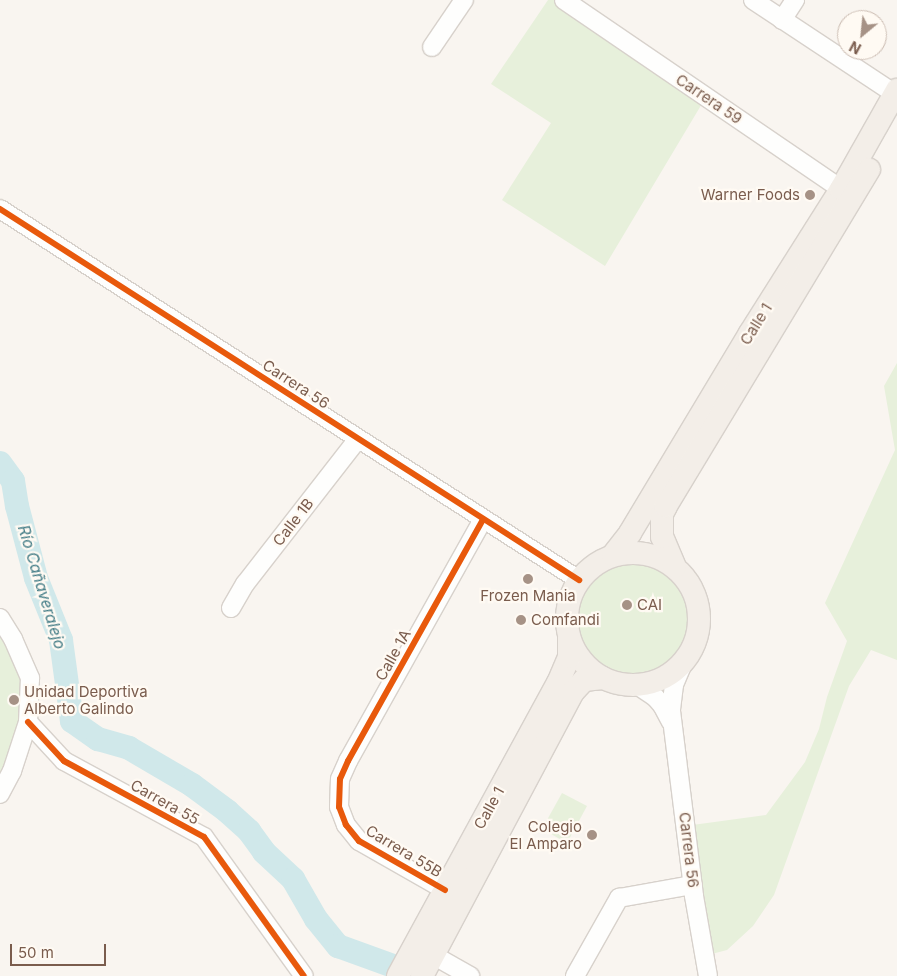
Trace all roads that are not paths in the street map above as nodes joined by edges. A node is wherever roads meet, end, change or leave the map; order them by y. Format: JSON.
{"nodes":[{"id":1,"x":464,"y":0,"type":"edge"},
{"id":2,"x":564,"y":0,"type":"edge"},
{"id":3,"x":753,"y":0,"type":"edge"},
{"id":4,"x":795,"y":0,"type":"edge"},
{"id":5,"x":782,"y":20,"type":"junction"},
{"id":6,"x":432,"y":47,"type":"dead end"},
{"id":7,"x":896,"y":92,"type":"edge"},
{"id":8,"x":897,"y":122,"type":"edge"},
{"id":9,"x":847,"y":193,"type":"junction"},
{"id":10,"x":0,"y":210,"type":"edge"},
{"id":11,"x":358,"y":439,"type":"junction"},
{"id":12,"x":483,"y":519,"type":"junction"},
{"id":13,"x":613,"y":555,"type":"junction"},
{"id":14,"x":675,"y":568,"type":"junction"},
{"id":15,"x":579,"y":580,"type":"junction"},
{"id":16,"x":231,"y":608,"type":"dead end"},
{"id":17,"x":0,"y":618,"type":"edge"},
{"id":18,"x":569,"y":636,"type":"junction"},
{"id":19,"x":684,"y":661,"type":"junction"},
{"id":20,"x":603,"y":678,"type":"junction"},
{"id":21,"x":637,"y":685,"type":"junction"},
{"id":22,"x":28,"y":722,"type":"junction"},
{"id":23,"x":672,"y":724,"type":"junction"},
{"id":24,"x":0,"y":794,"type":"edge"},
{"id":25,"x":339,"y":807,"type":"joint"},
{"id":26,"x":693,"y":885,"type":"junction"},
{"id":27,"x":444,"y":890,"type":"junction"},
{"id":28,"x":423,"y":963,"type":"edge"},
{"id":29,"x":304,"y":976,"type":"edge"},
{"id":30,"x":398,"y":976,"type":"edge"},
{"id":31,"x":470,"y":976,"type":"edge"},
{"id":32,"x":575,"y":976,"type":"edge"},
{"id":33,"x":708,"y":976,"type":"edge"}],
"edges":[{"from":1,"to":6,"type":"street"},
{"from":2,"to":9,"type":"street","name":"Carrera 59"},
{"from":3,"to":5,"type":"street"},
{"from":4,"to":5,"type":"street"},
{"from":5,"to":7,"type":"street"},
{"from":7,"to":9,"type":"main road","name":"Calle 1"},
{"from":8,"to":9,"type":"main road","name":"Calle 1"},
{"from":9,"to":13,"type":"main road","name":"Calle 1"},
{"from":9,"to":14,"type":"main road","name":"Calle 1"},
{"from":10,"to":11,"type":"street","name":"Carrera 56"},
{"from":11,"to":12,"type":"street","name":"Carrera 56"},
{"from":11,"to":16,"type":"street","name":"Calle 1B"},
{"from":12,"to":15,"type":"street","name":"Carrera 56"},
{"from":12,"to":25,"type":"street","name":"Calle 1A"},
{"from":13,"to":14,"type":"main road"},
{"from":13,"to":15,"type":"main road"},
{"from":14,"to":19,"type":"main road"},
{"from":15,"to":18,"type":"main road"},
{"from":17,"to":22,"type":"street"},
{"from":18,"to":20,"type":"main road"},
{"from":18,"to":27,"type":"main road","name":"Calle 1"},
{"from":19,"to":21,"type":"main road"},
{"from":19,"to":23,"type":"street","name":"Carrera 56"},
{"from":20,"to":21,"type":"main road"},
{"from":20,"to":28,"type":"main road","name":"Calle 1"},
{"from":21,"to":23,"type":"street","name":"Carrera 56"},
{"from":22,"to":24,"type":"street"},
{"from":22,"to":29,"type":"street","name":"Carrera 55"},
{"from":23,"to":26,"type":"street","name":"Carrera 56"},
{"from":25,"to":27,"type":"street","name":"Carrera 55B"},
{"from":26,"to":32,"type":"street"},
{"from":26,"to":33,"type":"street","name":"Carrera 56"},
{"from":27,"to":28,"type":"main road","name":"Calle 1"},
{"from":28,"to":30,"type":"main road","name":"Calle 1"},
{"from":28,"to":31,"type":"street"}]}
